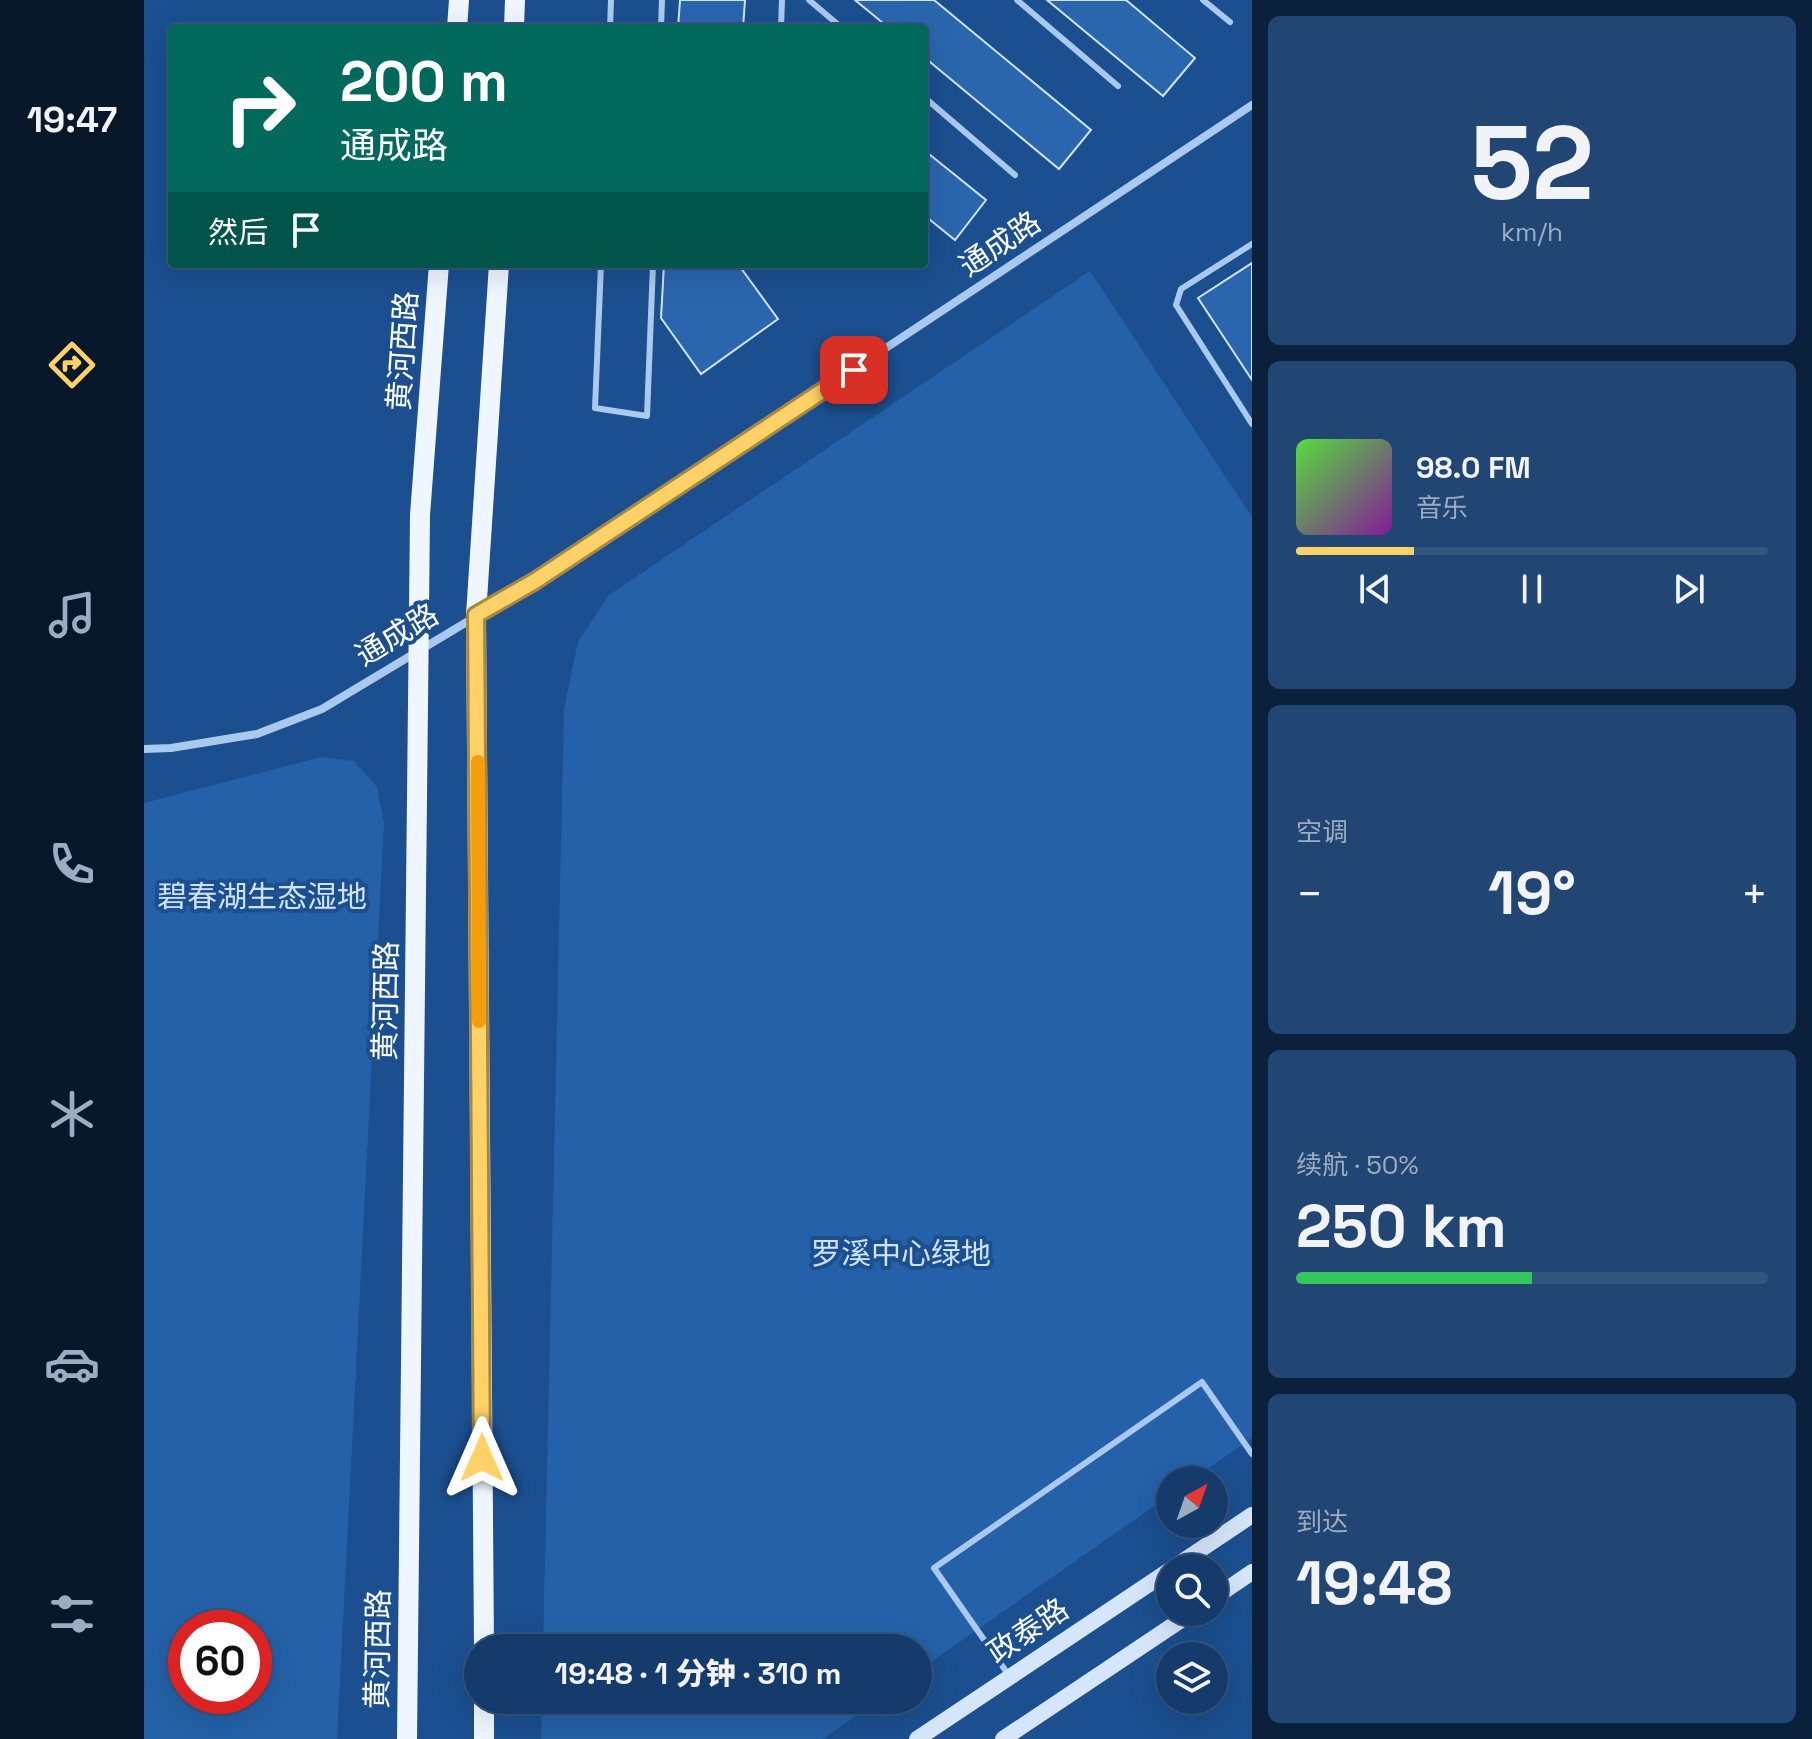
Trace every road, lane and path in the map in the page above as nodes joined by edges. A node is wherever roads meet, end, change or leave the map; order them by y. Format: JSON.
{"nodes":[{"id":1,"x":459,"y":0,"type":"edge"},
{"id":2,"x":515,"y":0,"type":"edge"},
{"id":3,"x":611,"y":0,"type":"edge"},
{"id":4,"x":662,"y":0,"type":"edge"},
{"id":5,"x":782,"y":0,"type":"edge"},
{"id":6,"x":809,"y":0,"type":"edge"},
{"id":7,"x":1017,"y":0,"type":"edge"},
{"id":8,"x":1203,"y":0,"type":"edge"},
{"id":9,"x":1230,"y":22,"type":"dead end"},
{"id":10,"x":457,"y":24,"type":"edge"},
{"id":11,"x":514,"y":24,"type":"edge"},
{"id":12,"x":610,"y":24,"type":"edge"},
{"id":13,"x":661,"y":24,"type":"edge"},
{"id":14,"x":781,"y":24,"type":"edge"},
{"id":15,"x":837,"y":24,"type":"edge"},
{"id":16,"x":1118,"y":86,"type":"dead end"},
{"id":17,"x":928,"y":100,"type":"edge"},
{"id":18,"x":1252,"y":105,"type":"edge"},
{"id":19,"x":1015,"y":175,"type":"dead end"},
{"id":20,"x":1252,"y":244,"type":"edge"},
{"id":21,"x":439,"y":268,"type":"edge"},
{"id":22,"x":499,"y":268,"type":"edge"},
{"id":23,"x":601,"y":268,"type":"edge"},
{"id":24,"x":653,"y":268,"type":"edge"},
{"id":25,"x":1252,"y":424,"type":"edge"},
{"id":26,"x":476,"y":615,"type":"junction"},
{"id":27,"x":420,"y":651,"type":"junction"},
{"id":28,"x":144,"y":749,"type":"edge"},
{"id":29,"x":1252,"y":1454,"type":"edge"},
{"id":30,"x":1252,"y":1515,"type":"edge"},
{"id":31,"x":1194,"y":1554,"type":"edge"},
{"id":32,"x":1252,"y":1572,"type":"edge"},
{"id":33,"x":1156,"y":1580,"type":"edge"},
{"id":34,"x":1228,"y":1588,"type":"edge"},
{"id":35,"x":1172,"y":1626,"type":"edge"},
{"id":36,"x":484,"y":1634,"type":"edge"},
{"id":37,"x":1010,"y":1677,"type":"junction"},
{"id":38,"x":484,"y":1714,"type":"edge"},
{"id":39,"x":407,"y":1739,"type":"edge"},
{"id":40,"x":484,"y":1739,"type":"edge"},
{"id":41,"x":917,"y":1739,"type":"edge"},
{"id":42,"x":1003,"y":1739,"type":"edge"}],
"edges":[{"from":1,"to":10,"type":"main road"},
{"from":2,"to":11,"type":"main road"},
{"from":3,"to":12,"type":"lane"},
{"from":4,"to":13,"type":"lane"},
{"from":5,"to":14,"type":"lane"},
{"from":6,"to":15,"type":"lane"},
{"from":7,"to":16,"type":"lane"},
{"from":8,"to":9,"type":"lane"},
{"from":17,"to":19,"type":"lane"},
{"from":18,"to":26,"type":"street","name":"通成路"},
{"from":20,"to":25,"type":"lane"},
{"from":21,"to":27,"type":"main road","name":"黄河西路"},
{"from":22,"to":26,"type":"main road"},
{"from":23,"to":24,"type":"lane"},
{"from":26,"to":27,"type":"street","name":"通成路"},
{"from":26,"to":36,"type":"main road"},
{"from":27,"to":28,"type":"street","name":"通成路"},
{"from":27,"to":39,"type":"main road","name":"黄河西路"},
{"from":29,"to":37,"type":"lane"},
{"from":30,"to":31,"type":"main road","name":"政泰路"},
{"from":32,"to":34,"type":"main road"},
{"from":33,"to":37,"type":"main road","name":"政泰路"},
{"from":35,"to":42,"type":"main road"},
{"from":37,"to":41,"type":"main road","name":"政泰路"},
{"from":38,"to":40,"type":"main road"}]}
